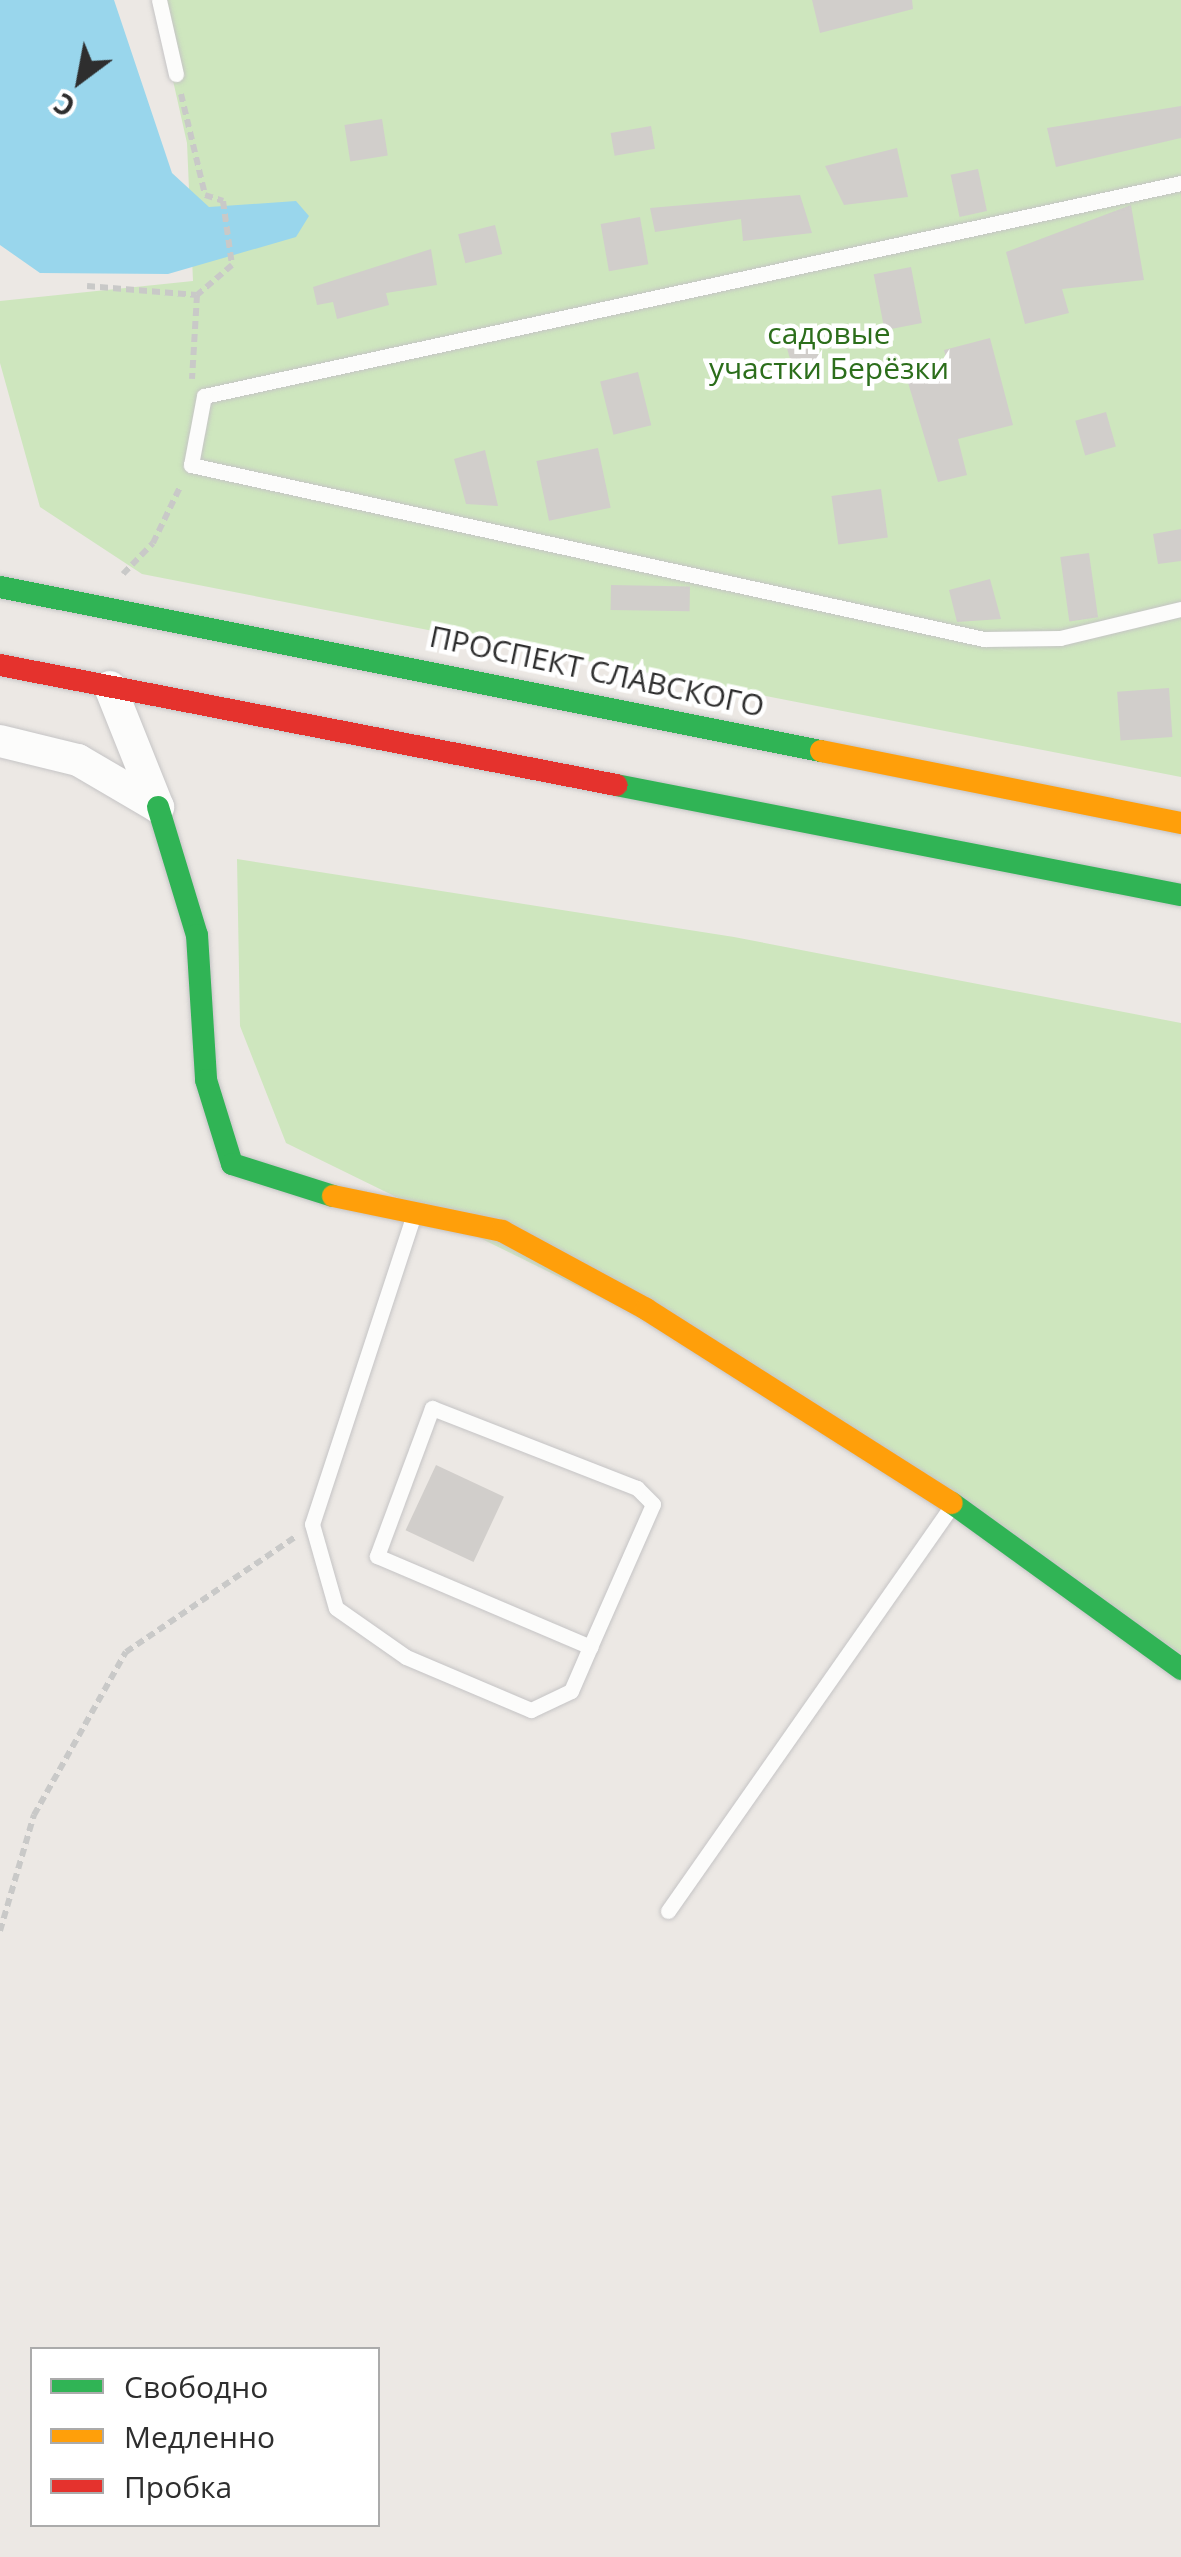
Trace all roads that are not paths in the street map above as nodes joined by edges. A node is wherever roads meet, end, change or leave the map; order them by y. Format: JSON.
{"nodes":[{"id":1,"x":159,"y":0,"type":"edge"},
{"id":2,"x":176,"y":74,"type":"road end"},
{"id":3,"x":1181,"y":183,"type":"edge"},
{"id":4,"x":0,"y":587,"type":"edge"},
{"id":5,"x":1181,"y":609,"type":"edge"},
{"id":6,"x":0,"y":665,"type":"edge"},
{"id":7,"x":110,"y":686,"type":"junction"},
{"id":8,"x":0,"y":741,"type":"edge"},
{"id":9,"x":158,"y":807,"type":"junction"},
{"id":10,"x":1181,"y":823,"type":"edge"},
{"id":11,"x":1181,"y":895,"type":"edge"},
{"id":12,"x":414,"y":1214,"type":"junction"},
{"id":13,"x":954,"y":1503,"type":"junction"},
{"id":14,"x":590,"y":1648,"type":"junction"},
{"id":15,"x":1181,"y":1670,"type":"edge"},
{"id":16,"x":668,"y":1911,"type":"dead end"}],
"edges":[{"from":1,"to":2,"type":"lane"},
{"from":3,"to":5,"type":"lane"},
{"from":4,"to":10,"type":"main road","name":"ПРОСПЕКТ СЛАВСКОГО"},
{"from":6,"to":7,"type":"main road"},
{"from":7,"to":9,"type":"street"},
{"from":7,"to":11,"type":"main road"},
{"from":8,"to":9,"type":"street"},
{"from":9,"to":12,"type":"main road"},
{"from":12,"to":13,"type":"main road"},
{"from":12,"to":14,"type":"lane"},
{"from":13,"to":15,"type":"main road"},
{"from":13,"to":16,"type":"lane"},
{"from":14,"to":14,"type":"lane"}]}
